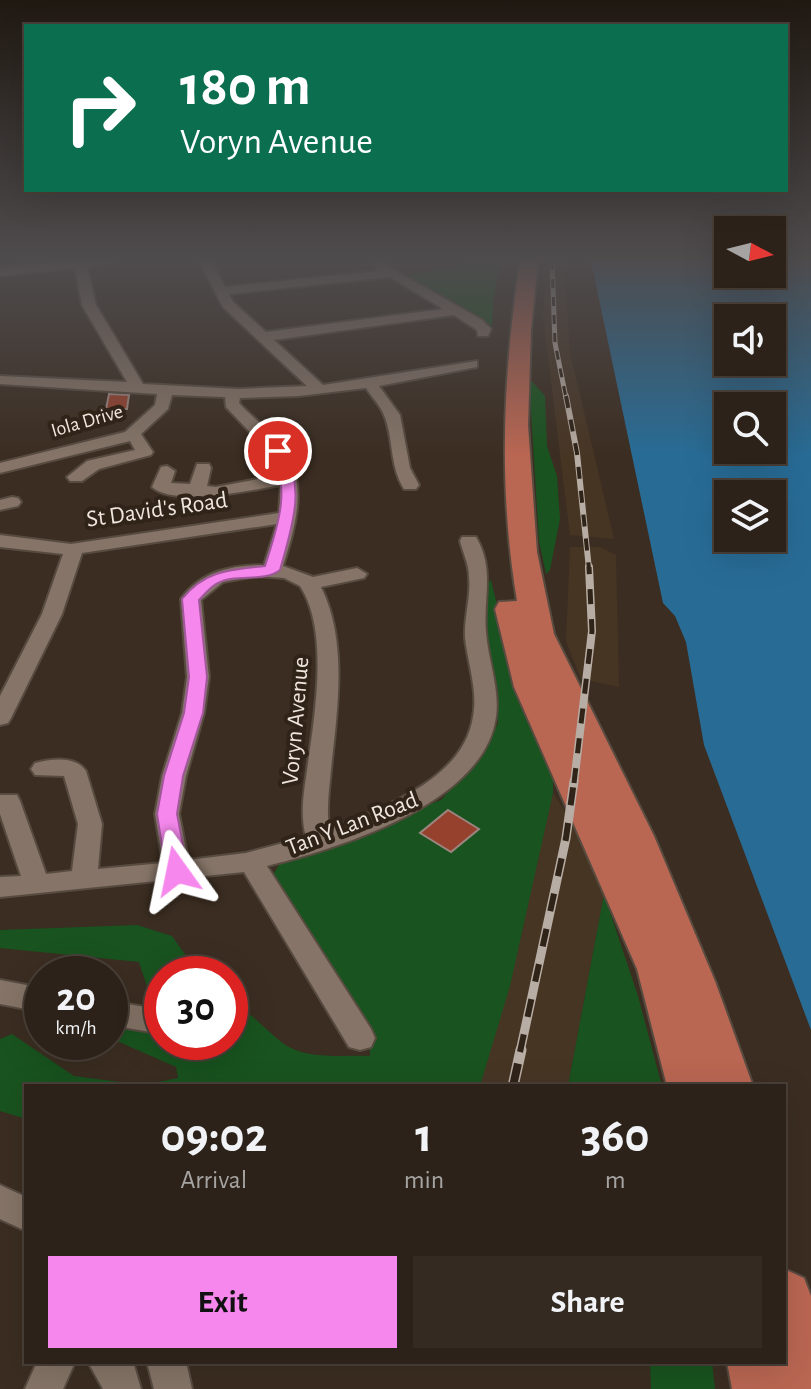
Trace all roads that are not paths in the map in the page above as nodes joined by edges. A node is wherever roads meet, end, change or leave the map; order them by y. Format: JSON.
{"nodes":[{"id":1,"x":100,"y":326,"type":"edge"},
{"id":2,"x":251,"y":326,"type":"edge"},
{"id":3,"x":346,"y":326,"type":"edge"},
{"id":4,"x":479,"y":326,"type":"edge"},
{"id":5,"x":508,"y":326,"type":"edge"},
{"id":6,"x":521,"y":326,"type":"edge"},
{"id":7,"x":483,"y":333,"type":"dead end"},
{"id":8,"x":263,"y":337,"type":"junction"},
{"id":9,"x":467,"y":367,"type":"dead end"},
{"id":10,"x":0,"y":380,"type":"edge"},
{"id":11,"x":369,"y":382,"type":"junction"},
{"id":12,"x":138,"y":388,"type":"junction"},
{"id":13,"x":319,"y":389,"type":"junction"},
{"id":14,"x":165,"y":390,"type":"junction"},
{"id":15,"x":233,"y":393,"type":"junction"},
{"id":16,"x":133,"y":434,"type":"junction"},
{"id":17,"x":0,"y":468,"type":"edge"},
{"id":18,"x":203,"y":468,"type":"dead end"},
{"id":19,"x":167,"y":471,"type":"dead end"},
{"id":20,"x":76,"y":477,"type":"dead end"},
{"id":21,"x":288,"y":478,"type":"junction"},
{"id":22,"x":410,"y":485,"type":"dead end"},
{"id":23,"x":197,"y":491,"type":"junction"},
{"id":24,"x":285,"y":526,"type":"junction"},
{"id":25,"x":469,"y":541,"type":"dead end"},
{"id":26,"x":1,"y":543,"type":"edge"},
{"id":27,"x":74,"y":550,"type":"junction"},
{"id":28,"x":272,"y":570,"type":"junction"},
{"id":29,"x":357,"y":574,"type":"dead end"},
{"id":30,"x":309,"y":584,"type":"junction"},
{"id":31,"x":0,"y":718,"type":"edge"},
{"id":32,"x":43,"y":769,"type":"dead end"},
{"id":33,"x":8,"y":801,"type":"dead end"},
{"id":34,"x":319,"y":840,"type":"junction"},
{"id":35,"x":250,"y":861,"type":"junction"},
{"id":36,"x":177,"y":871,"type":"junction"},
{"id":37,"x":84,"y":880,"type":"junction"},
{"id":38,"x":37,"y":885,"type":"junction"},
{"id":39,"x":0,"y":887,"type":"edge"},
{"id":40,"x":0,"y":992,"type":"edge"},
{"id":41,"x":24,"y":997,"type":"edge"},
{"id":42,"x":360,"y":1038,"type":"dead end"},
{"id":43,"x":690,"y":1084,"type":"edge"},
{"id":44,"x":728,"y":1084,"type":"edge"},
{"id":45,"x":0,"y":1201,"type":"edge"},
{"id":46,"x":24,"y":1214,"type":"edge"},
{"id":47,"x":786,"y":1306,"type":"edge"},
{"id":48,"x":55,"y":1364,"type":"edge"},
{"id":49,"x":109,"y":1364,"type":"edge"},
{"id":50,"x":167,"y":1364,"type":"edge"},
{"id":51,"x":756,"y":1364,"type":"edge"},
{"id":52,"x":44,"y":1389,"type":"edge"},
{"id":53,"x":122,"y":1389,"type":"edge"},
{"id":54,"x":173,"y":1389,"type":"edge"},
{"id":55,"x":761,"y":1389,"type":"edge"},
{"id":56,"x":805,"y":1389,"type":"edge"}],
"edges":[{"from":1,"to":12,"type":"street"},
{"from":2,"to":8,"type":"street"},
{"from":3,"to":8,"type":"street"},
{"from":4,"to":7,"type":"street"},
{"from":5,"to":43,"type":"highway"},
{"from":6,"to":44,"type":"highway"},
{"from":8,"to":13,"type":"street"},
{"from":9,"to":11,"type":"street"},
{"from":10,"to":12,"type":"street"},
{"from":11,"to":13,"type":"street"},
{"from":11,"to":22,"type":"street"},
{"from":12,"to":14,"type":"street"},
{"from":13,"to":15,"type":"street"},
{"from":14,"to":15,"type":"street"},
{"from":14,"to":16,"type":"street","name":"Iola Drive"},
{"from":15,"to":21,"type":"street"},
{"from":16,"to":17,"type":"street","name":"Iola Drive"},
{"from":16,"to":20,"type":"street"},
{"from":18,"to":23,"type":"street"},
{"from":19,"to":23,"type":"street"},
{"from":21,"to":23,"type":"street"},
{"from":21,"to":24,"type":"street"},
{"from":24,"to":27,"type":"street","name":"St David's Road"},
{"from":24,"to":28,"type":"street"},
{"from":25,"to":34,"type":"street","name":"Tan Y Lan Road"},
{"from":26,"to":27,"type":"street"},
{"from":27,"to":31,"type":"street","name":"St David's Road"},
{"from":28,"to":30,"type":"street"},
{"from":28,"to":36,"type":"street"},
{"from":29,"to":30,"type":"street"},
{"from":30,"to":34,"type":"street","name":"Voryn Avenue"},
{"from":32,"to":37,"type":"street"},
{"from":33,"to":38,"type":"street"},
{"from":34,"to":35,"type":"street","name":"Tan Y Lan Road"},
{"from":35,"to":36,"type":"street","name":"Tan Y Lan Road"},
{"from":35,"to":42,"type":"street"},
{"from":36,"to":37,"type":"street","name":"Tan Y Lan Road"},
{"from":37,"to":38,"type":"street","name":"Tan Y Lan Road"},
{"from":38,"to":39,"type":"street","name":"Tan Y Lan Road"},
{"from":40,"to":41,"type":"street"},
{"from":45,"to":46,"type":"street"},
{"from":47,"to":56,"type":"highway"},
{"from":48,"to":52,"type":"street"},
{"from":49,"to":53,"type":"street"},
{"from":50,"to":54,"type":"street"},
{"from":51,"to":55,"type":"highway"}]}
